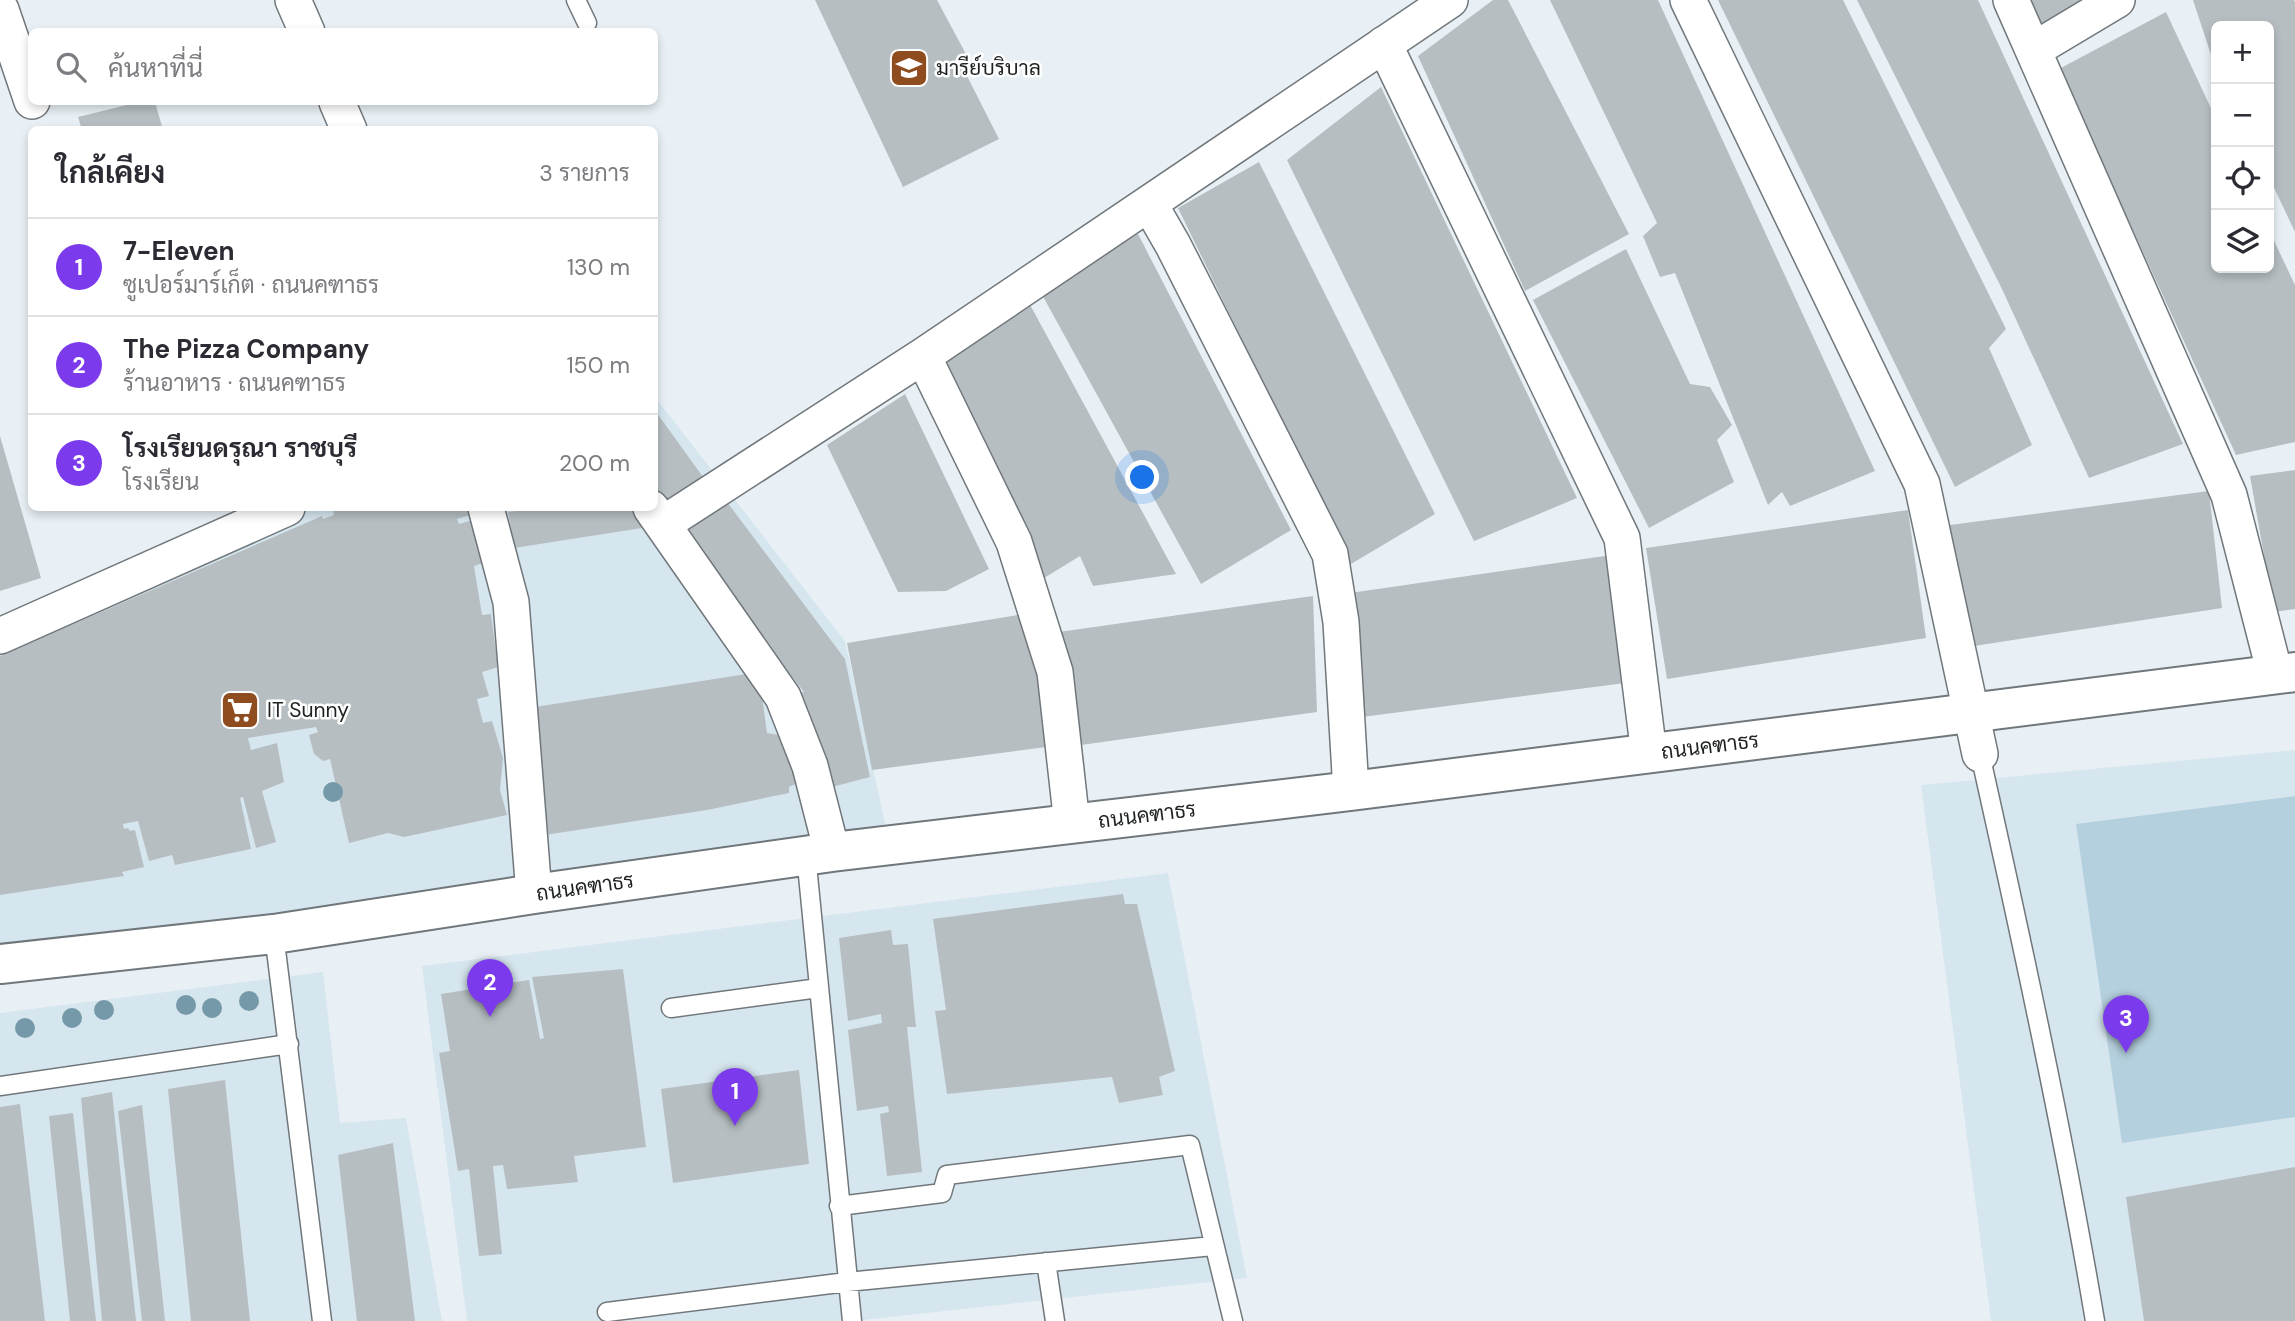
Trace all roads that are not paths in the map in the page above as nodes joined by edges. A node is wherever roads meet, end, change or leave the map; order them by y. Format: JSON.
{"nodes":[{"id":1,"x":293,"y":0,"type":"edge"},
{"id":2,"x":576,"y":0,"type":"edge"},
{"id":3,"x":1450,"y":0,"type":"edge"},
{"id":4,"x":1688,"y":0,"type":"edge"},
{"id":5,"x":2011,"y":0,"type":"edge"},
{"id":6,"x":2117,"y":0,"type":"edge"},
{"id":7,"x":12,"y":4,"type":"edge"},
{"id":8,"x":587,"y":23,"type":"dead end"},
{"id":9,"x":305,"y":28,"type":"edge"},
{"id":10,"x":1384,"y":44,"type":"junction"},
{"id":11,"x":2035,"y":49,"type":"junction"},
{"id":12,"x":28,"y":82,"type":"edge"},
{"id":13,"x":33,"y":105,"type":"edge"},
{"id":14,"x":338,"y":105,"type":"edge"},
{"id":15,"x":40,"y":126,"type":"edge"},
{"id":16,"x":347,"y":126,"type":"edge"},
{"id":17,"x":1150,"y":205,"type":"junction"},
{"id":18,"x":923,"y":356,"type":"junction"},
{"id":19,"x":280,"y":511,"type":"edge"},
{"id":20,"x":487,"y":511,"type":"edge"},
{"id":21,"x":657,"y":516,"type":"edge"},
{"id":22,"x":0,"y":636,"type":"edge"},
{"id":23,"x":2285,"y":673,"type":"edge"},
{"id":24,"x":1973,"y":714,"type":"junction"},
{"id":25,"x":1649,"y":754,"type":"junction"},
{"id":26,"x":1980,"y":754,"type":"joint"},
{"id":27,"x":1351,"y":791,"type":"junction"},
{"id":28,"x":1072,"y":824,"type":"junction"},
{"id":29,"x":819,"y":854,"type":"junction"},
{"id":30,"x":534,"y":894,"type":"junction"},
{"id":31,"x":274,"y":934,"type":"junction"},
{"id":32,"x":0,"y":964,"type":"edge"},
{"id":33,"x":819,"y":988,"type":"junction"},
{"id":34,"x":671,"y":1008,"type":"dead end"},
{"id":35,"x":289,"y":1044,"type":"junction"},
{"id":36,"x":0,"y":1086,"type":"edge"},
{"id":37,"x":839,"y":1206,"type":"junction"},
{"id":38,"x":1213,"y":1246,"type":"junction"},
{"id":39,"x":1046,"y":1262,"type":"junction"},
{"id":40,"x":847,"y":1282,"type":"junction"},
{"id":41,"x":607,"y":1312,"type":"dead end"},
{"id":42,"x":322,"y":1321,"type":"edge"},
{"id":43,"x":852,"y":1321,"type":"edge"},
{"id":44,"x":1055,"y":1321,"type":"edge"},
{"id":45,"x":1233,"y":1321,"type":"edge"},
{"id":46,"x":2095,"y":1321,"type":"edge"}],
"edges":[{"from":1,"to":9,"type":"street"},
{"from":2,"to":8,"type":"lane"},
{"from":3,"to":10,"type":"street"},
{"from":4,"to":24,"type":"street"},
{"from":5,"to":11,"type":"street"},
{"from":6,"to":11,"type":"street"},
{"from":7,"to":12,"type":"street"},
{"from":10,"to":17,"type":"street"},
{"from":10,"to":25,"type":"street"},
{"from":11,"to":23,"type":"street"},
{"from":13,"to":15,"type":"street"},
{"from":14,"to":16,"type":"street"},
{"from":17,"to":18,"type":"street"},
{"from":17,"to":27,"type":"street"},
{"from":18,"to":21,"type":"street"},
{"from":18,"to":28,"type":"street"},
{"from":19,"to":22,"type":"street"},
{"from":20,"to":30,"type":"street"},
{"from":21,"to":29,"type":"street"},
{"from":23,"to":24,"type":"street","name":"ถนนคฑาธร"},
{"from":24,"to":25,"type":"street","name":"ถนนคฑาธร"},
{"from":24,"to":26,"type":"street"},
{"from":25,"to":27,"type":"street","name":"ถนนคฑาธร"},
{"from":26,"to":46,"type":"lane"},
{"from":27,"to":28,"type":"street","name":"ถนนคฑาธร"},
{"from":28,"to":29,"type":"street","name":"ถนนคฑาธร"},
{"from":29,"to":30,"type":"street","name":"ถนนคฑาธร"},
{"from":29,"to":33,"type":"lane"},
{"from":30,"to":31,"type":"street","name":"ถนนคฑาธร"},
{"from":31,"to":32,"type":"street","name":"ถนนคฑาธร"},
{"from":31,"to":35,"type":"lane"},
{"from":33,"to":34,"type":"lane"},
{"from":33,"to":37,"type":"lane"},
{"from":35,"to":36,"type":"lane"},
{"from":35,"to":42,"type":"lane"},
{"from":37,"to":38,"type":"lane"},
{"from":37,"to":40,"type":"lane"},
{"from":38,"to":39,"type":"lane"},
{"from":38,"to":45,"type":"lane"},
{"from":39,"to":40,"type":"lane"},
{"from":39,"to":44,"type":"lane"},
{"from":40,"to":41,"type":"lane"},
{"from":40,"to":43,"type":"lane"}]}
